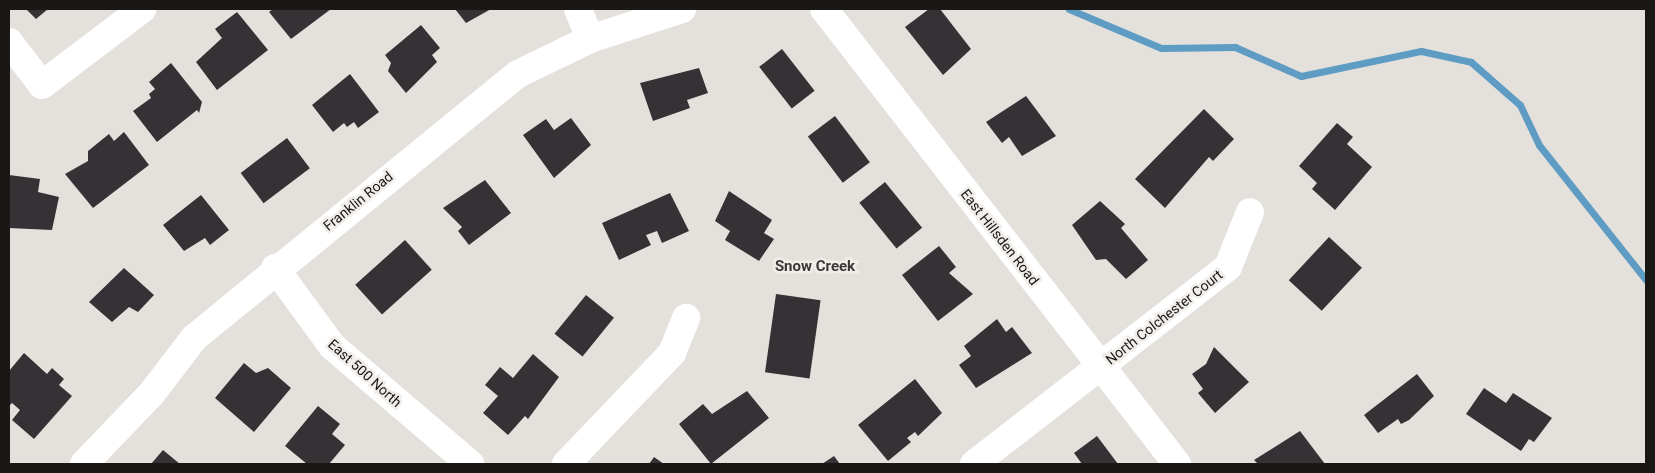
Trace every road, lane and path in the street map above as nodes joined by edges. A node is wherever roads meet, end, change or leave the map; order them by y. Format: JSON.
{"nodes":[{"id":1,"x":142,"y":9,"type":"edge"},
{"id":2,"x":578,"y":9,"type":"edge"},
{"id":3,"x":682,"y":9,"type":"edge"},
{"id":4,"x":824,"y":9,"type":"edge"},
{"id":5,"x":590,"y":39,"type":"junction"},
{"id":6,"x":9,"y":42,"type":"edge"},
{"id":7,"x":1250,"y":212,"type":"dead end"},
{"id":8,"x":275,"y":268,"type":"junction"},
{"id":9,"x":686,"y":318,"type":"dead end"},
{"id":10,"x":1100,"y":366,"type":"junction"},
{"id":11,"x":84,"y":464,"type":"edge"},
{"id":12,"x":470,"y":464,"type":"edge"},
{"id":13,"x":566,"y":464,"type":"edge"},
{"id":14,"x":974,"y":464,"type":"edge"},
{"id":15,"x":1177,"y":464,"type":"edge"}],
"edges":[{"from":1,"to":6,"type":"street"},
{"from":2,"to":5,"type":"street"},
{"from":3,"to":5,"type":"street","name":"Franklin Road"},
{"from":4,"to":10,"type":"street","name":"East Hillsden Road"},
{"from":5,"to":8,"type":"street","name":"Franklin Road"},
{"from":7,"to":10,"type":"street","name":"North Colchester Court"},
{"from":8,"to":11,"type":"street","name":"Franklin Road"},
{"from":8,"to":12,"type":"street","name":"East 500 North"},
{"from":9,"to":13,"type":"street"},
{"from":10,"to":14,"type":"street","name":"North Colchester Court"},
{"from":10,"to":15,"type":"street","name":"East Hillsden Road"}]}
